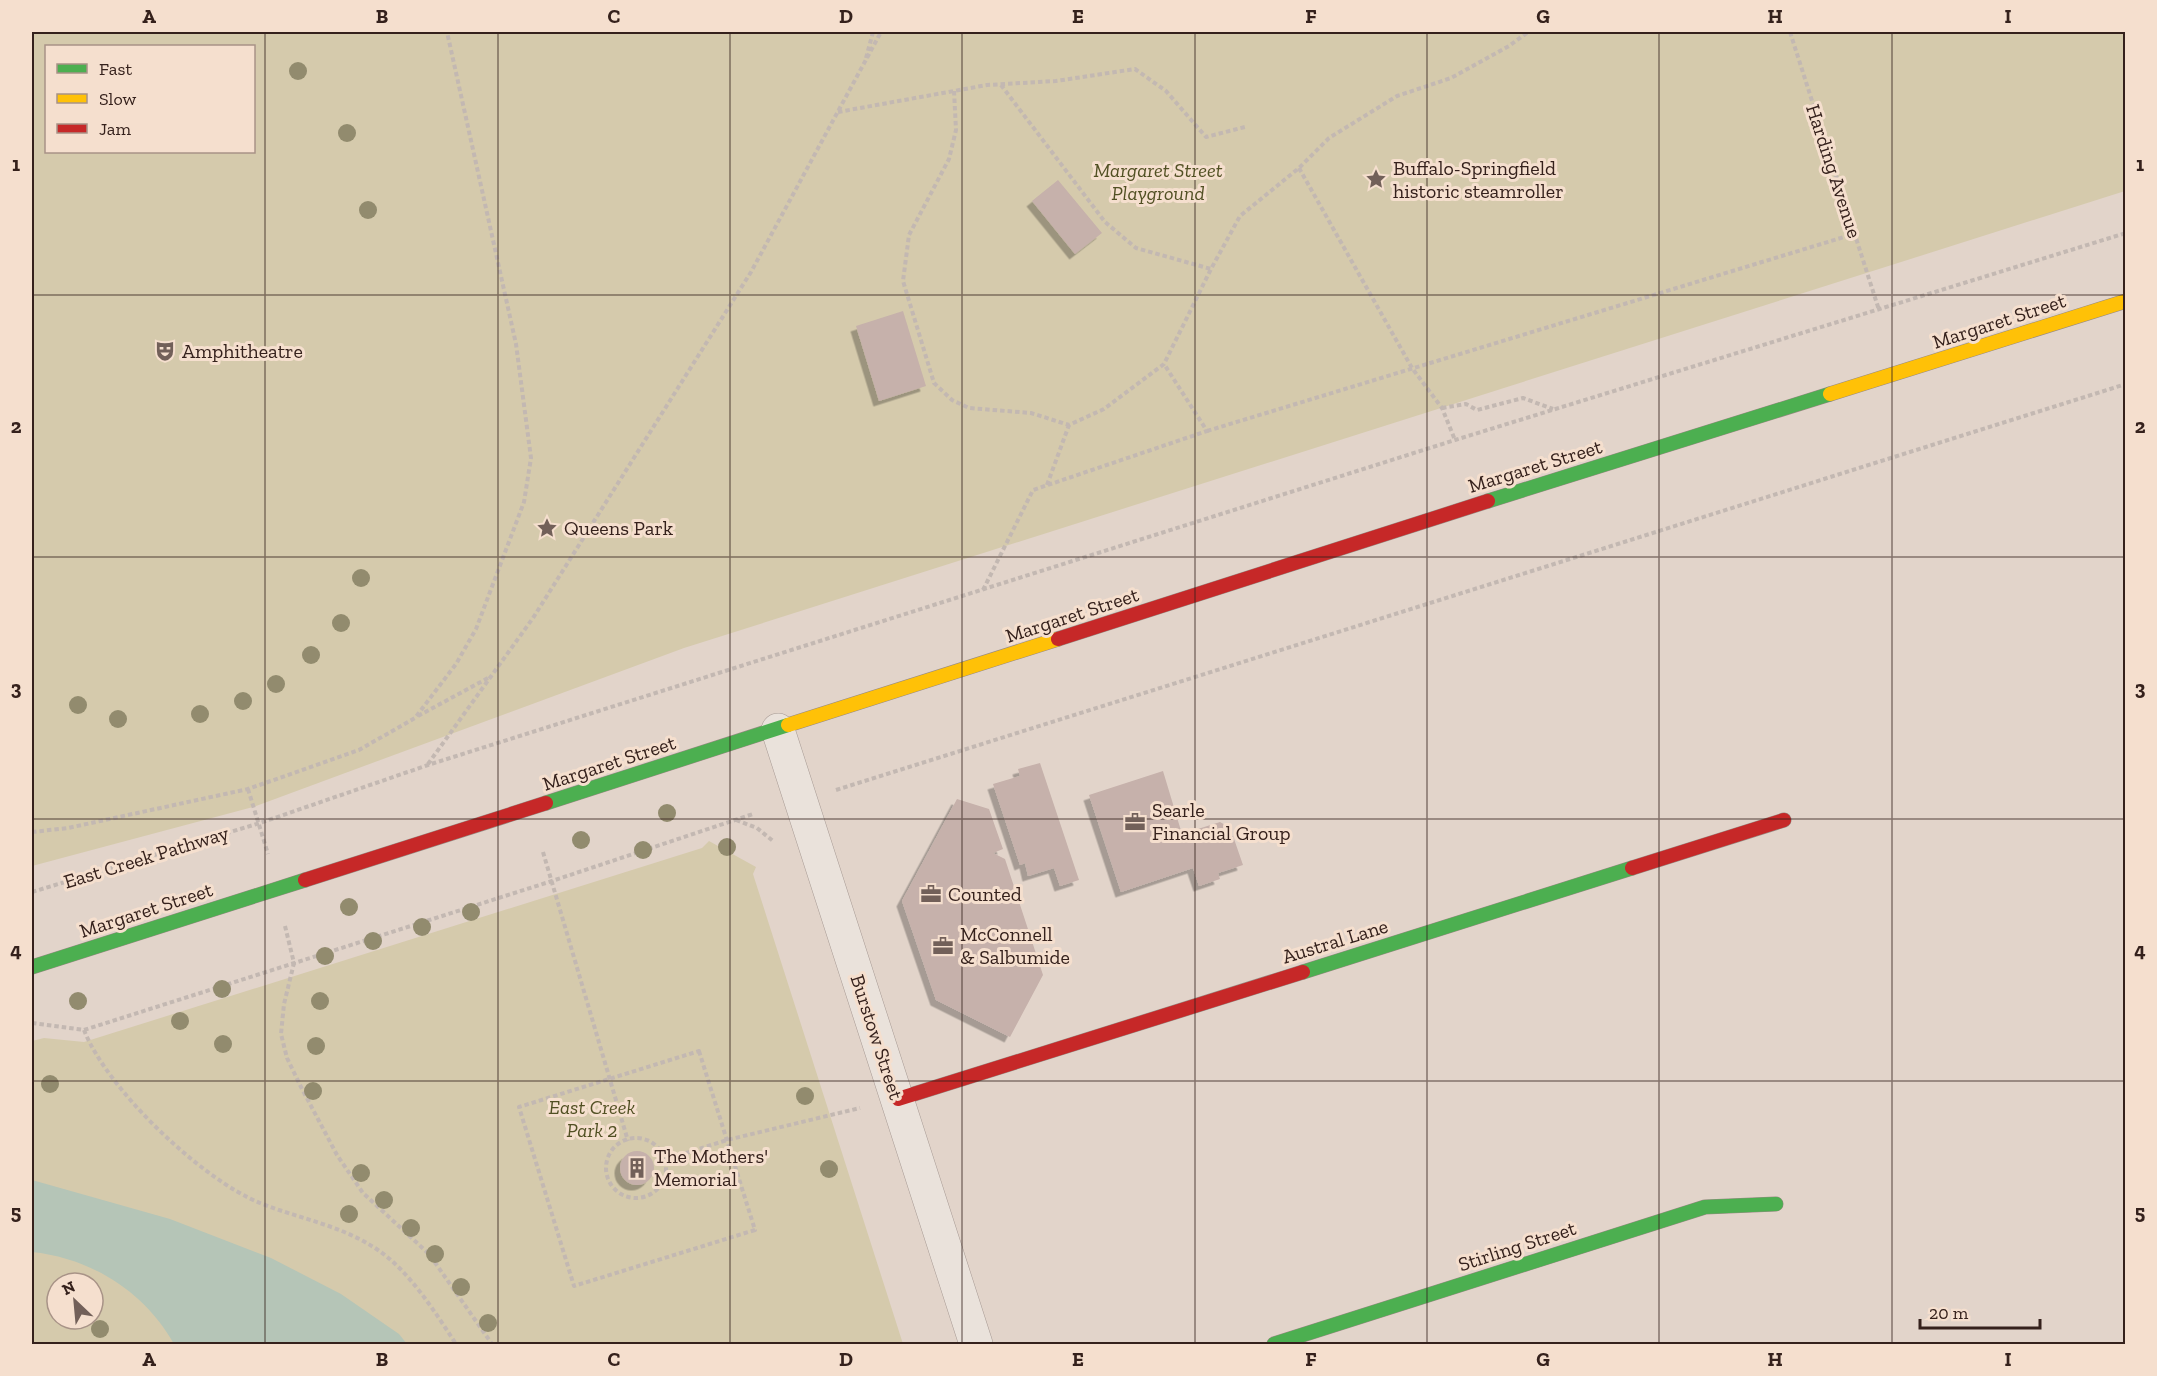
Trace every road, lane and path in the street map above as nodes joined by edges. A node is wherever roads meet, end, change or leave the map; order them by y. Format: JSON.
{"nodes":[{"id":1,"x":447,"y":32,"type":"edge"},
{"id":2,"x":873,"y":32,"type":"edge"},
{"id":3,"x":881,"y":32,"type":"edge"},
{"id":4,"x":1528,"y":32,"type":"edge"},
{"id":5,"x":1790,"y":32,"type":"edge"},
{"id":6,"x":862,"y":70,"type":"junction"},
{"id":7,"x":1000,"y":84,"type":"junction"},
{"id":8,"x":954,"y":92,"type":"junction"},
{"id":9,"x":838,"y":112,"type":"junction"},
{"id":10,"x":1245,"y":127,"type":"dead end"},
{"id":11,"x":1299,"y":168,"type":"junction"},
{"id":12,"x":2126,"y":233,"type":"edge"},
{"id":13,"x":1854,"y":234,"type":"junction"},
{"id":14,"x":1211,"y":268,"type":"junction"},
{"id":15,"x":2126,"y":301,"type":"edge"},
{"id":16,"x":1879,"y":310,"type":"junction"},
{"id":17,"x":1164,"y":364,"type":"junction"},
{"id":18,"x":1412,"y":368,"type":"junction"},
{"id":19,"x":2126,"y":384,"type":"edge"},
{"id":20,"x":1442,"y":408,"type":"junction"},
{"id":21,"x":1555,"y":410,"type":"junction"},
{"id":22,"x":1069,"y":425,"type":"junction"},
{"id":23,"x":1207,"y":431,"type":"junction"},
{"id":24,"x":1455,"y":440,"type":"junction"},
{"id":25,"x":1047,"y":485,"type":"junction"},
{"id":26,"x":983,"y":591,"type":"junction"},
{"id":27,"x":490,"y":677,"type":"junction"},
{"id":28,"x":415,"y":718,"type":"junction"},
{"id":29,"x":778,"y":730,"type":"junction"},
{"id":30,"x":428,"y":765,"type":"junction"},
{"id":31,"x":248,"y":789,"type":"junction"},
{"id":32,"x":836,"y":790,"type":"dead end"},
{"id":33,"x":753,"y":814,"type":"dead end"},
{"id":34,"x":1784,"y":820,"type":"dead end"},
{"id":35,"x":260,"y":823,"type":"junction"},
{"id":36,"x":32,"y":832,"type":"edge"},
{"id":37,"x":543,"y":852,"type":"dead end"},
{"id":38,"x":552,"y":881,"type":"junction"},
{"id":39,"x":32,"y":892,"type":"edge"},
{"id":40,"x":294,"y":963,"type":"junction"},
{"id":41,"x":32,"y":967,"type":"edge"},
{"id":42,"x":32,"y":1023,"type":"edge"},
{"id":43,"x":84,"y":1030,"type":"junction"},
{"id":44,"x":611,"y":1079,"type":"junction"},
{"id":45,"x":898,"y":1099,"type":"junction"},
{"id":46,"x":727,"y":1140,"type":"junction"},
{"id":47,"x":628,"y":1141,"type":"junction"},
{"id":48,"x":664,"y":1160,"type":"junction"},
{"id":49,"x":1776,"y":1204,"type":"dead end"},
{"id":50,"x":456,"y":1344,"type":"edge"},
{"id":51,"x":492,"y":1344,"type":"edge"},
{"id":52,"x":976,"y":1344,"type":"edge"},
{"id":53,"x":1274,"y":1344,"type":"edge"}],
"edges":[{"from":1,"to":28,"type":"path"},
{"from":2,"to":6,"type":"path"},
{"from":3,"to":6,"type":"path"},
{"from":4,"to":11,"type":"path"},
{"from":5,"to":13,"type":"path","name":"Harding Avenue"},
{"from":6,"to":9,"type":"path"},
{"from":7,"to":8,"type":"path"},
{"from":7,"to":10,"type":"path"},
{"from":7,"to":14,"type":"path"},
{"from":8,"to":9,"type":"path"},
{"from":8,"to":22,"type":"path"},
{"from":9,"to":27,"type":"path"},
{"from":11,"to":14,"type":"path"},
{"from":11,"to":18,"type":"path"},
{"from":12,"to":16,"type":"path","name":"East Creek Pathway"},
{"from":13,"to":16,"type":"path","name":"Harding Avenue"},
{"from":13,"to":18,"type":"path"},
{"from":14,"to":17,"type":"path"},
{"from":15,"to":29,"type":"street","name":"Margaret Street"},
{"from":16,"to":21,"type":"path","name":"East Creek Pathway"},
{"from":17,"to":22,"type":"path"},
{"from":17,"to":23,"type":"path"},
{"from":18,"to":20,"type":"path"},
{"from":18,"to":23,"type":"path"},
{"from":19,"to":32,"type":"path"},
{"from":20,"to":21,"type":"path"},
{"from":20,"to":24,"type":"path"},
{"from":21,"to":24,"type":"path","name":"East Creek Pathway"},
{"from":22,"to":25,"type":"path"},
{"from":23,"to":25,"type":"path"},
{"from":24,"to":26,"type":"path","name":"East Creek Pathway"},
{"from":25,"to":26,"type":"path"},
{"from":26,"to":30,"type":"path","name":"East Creek Pathway"},
{"from":27,"to":28,"type":"path"},
{"from":27,"to":30,"type":"path"},
{"from":28,"to":31,"type":"path"},
{"from":29,"to":41,"type":"street","name":"Margaret Street"},
{"from":29,"to":45,"type":"street","name":"Burstow Street"},
{"from":30,"to":35,"type":"path","name":"East Creek Pathway"},
{"from":31,"to":35,"type":"path"},
{"from":31,"to":36,"type":"path"},
{"from":33,"to":38,"type":"path"},
{"from":34,"to":45,"type":"street","name":"Austral Lane"},
{"from":35,"to":39,"type":"path","name":"East Creek Pathway"},
{"from":37,"to":38,"type":"path"},
{"from":38,"to":40,"type":"path"},
{"from":38,"to":44,"type":"path"},
{"from":40,"to":43,"type":"path"},
{"from":40,"to":51,"type":"path"},
{"from":42,"to":43,"type":"path"},
{"from":43,"to":50,"type":"path"},
{"from":44,"to":46,"type":"path"},
{"from":44,"to":46,"type":"path"},
{"from":44,"to":47,"type":"path"},
{"from":45,"to":46,"type":"path"},
{"from":45,"to":52,"type":"street","name":"Burstow Street"},
{"from":46,"to":48,"type":"path"},
{"from":47,"to":48,"type":"path"},
{"from":47,"to":48,"type":"path"},
{"from":49,"to":53,"type":"street","name":"Stirling Street"}]}
